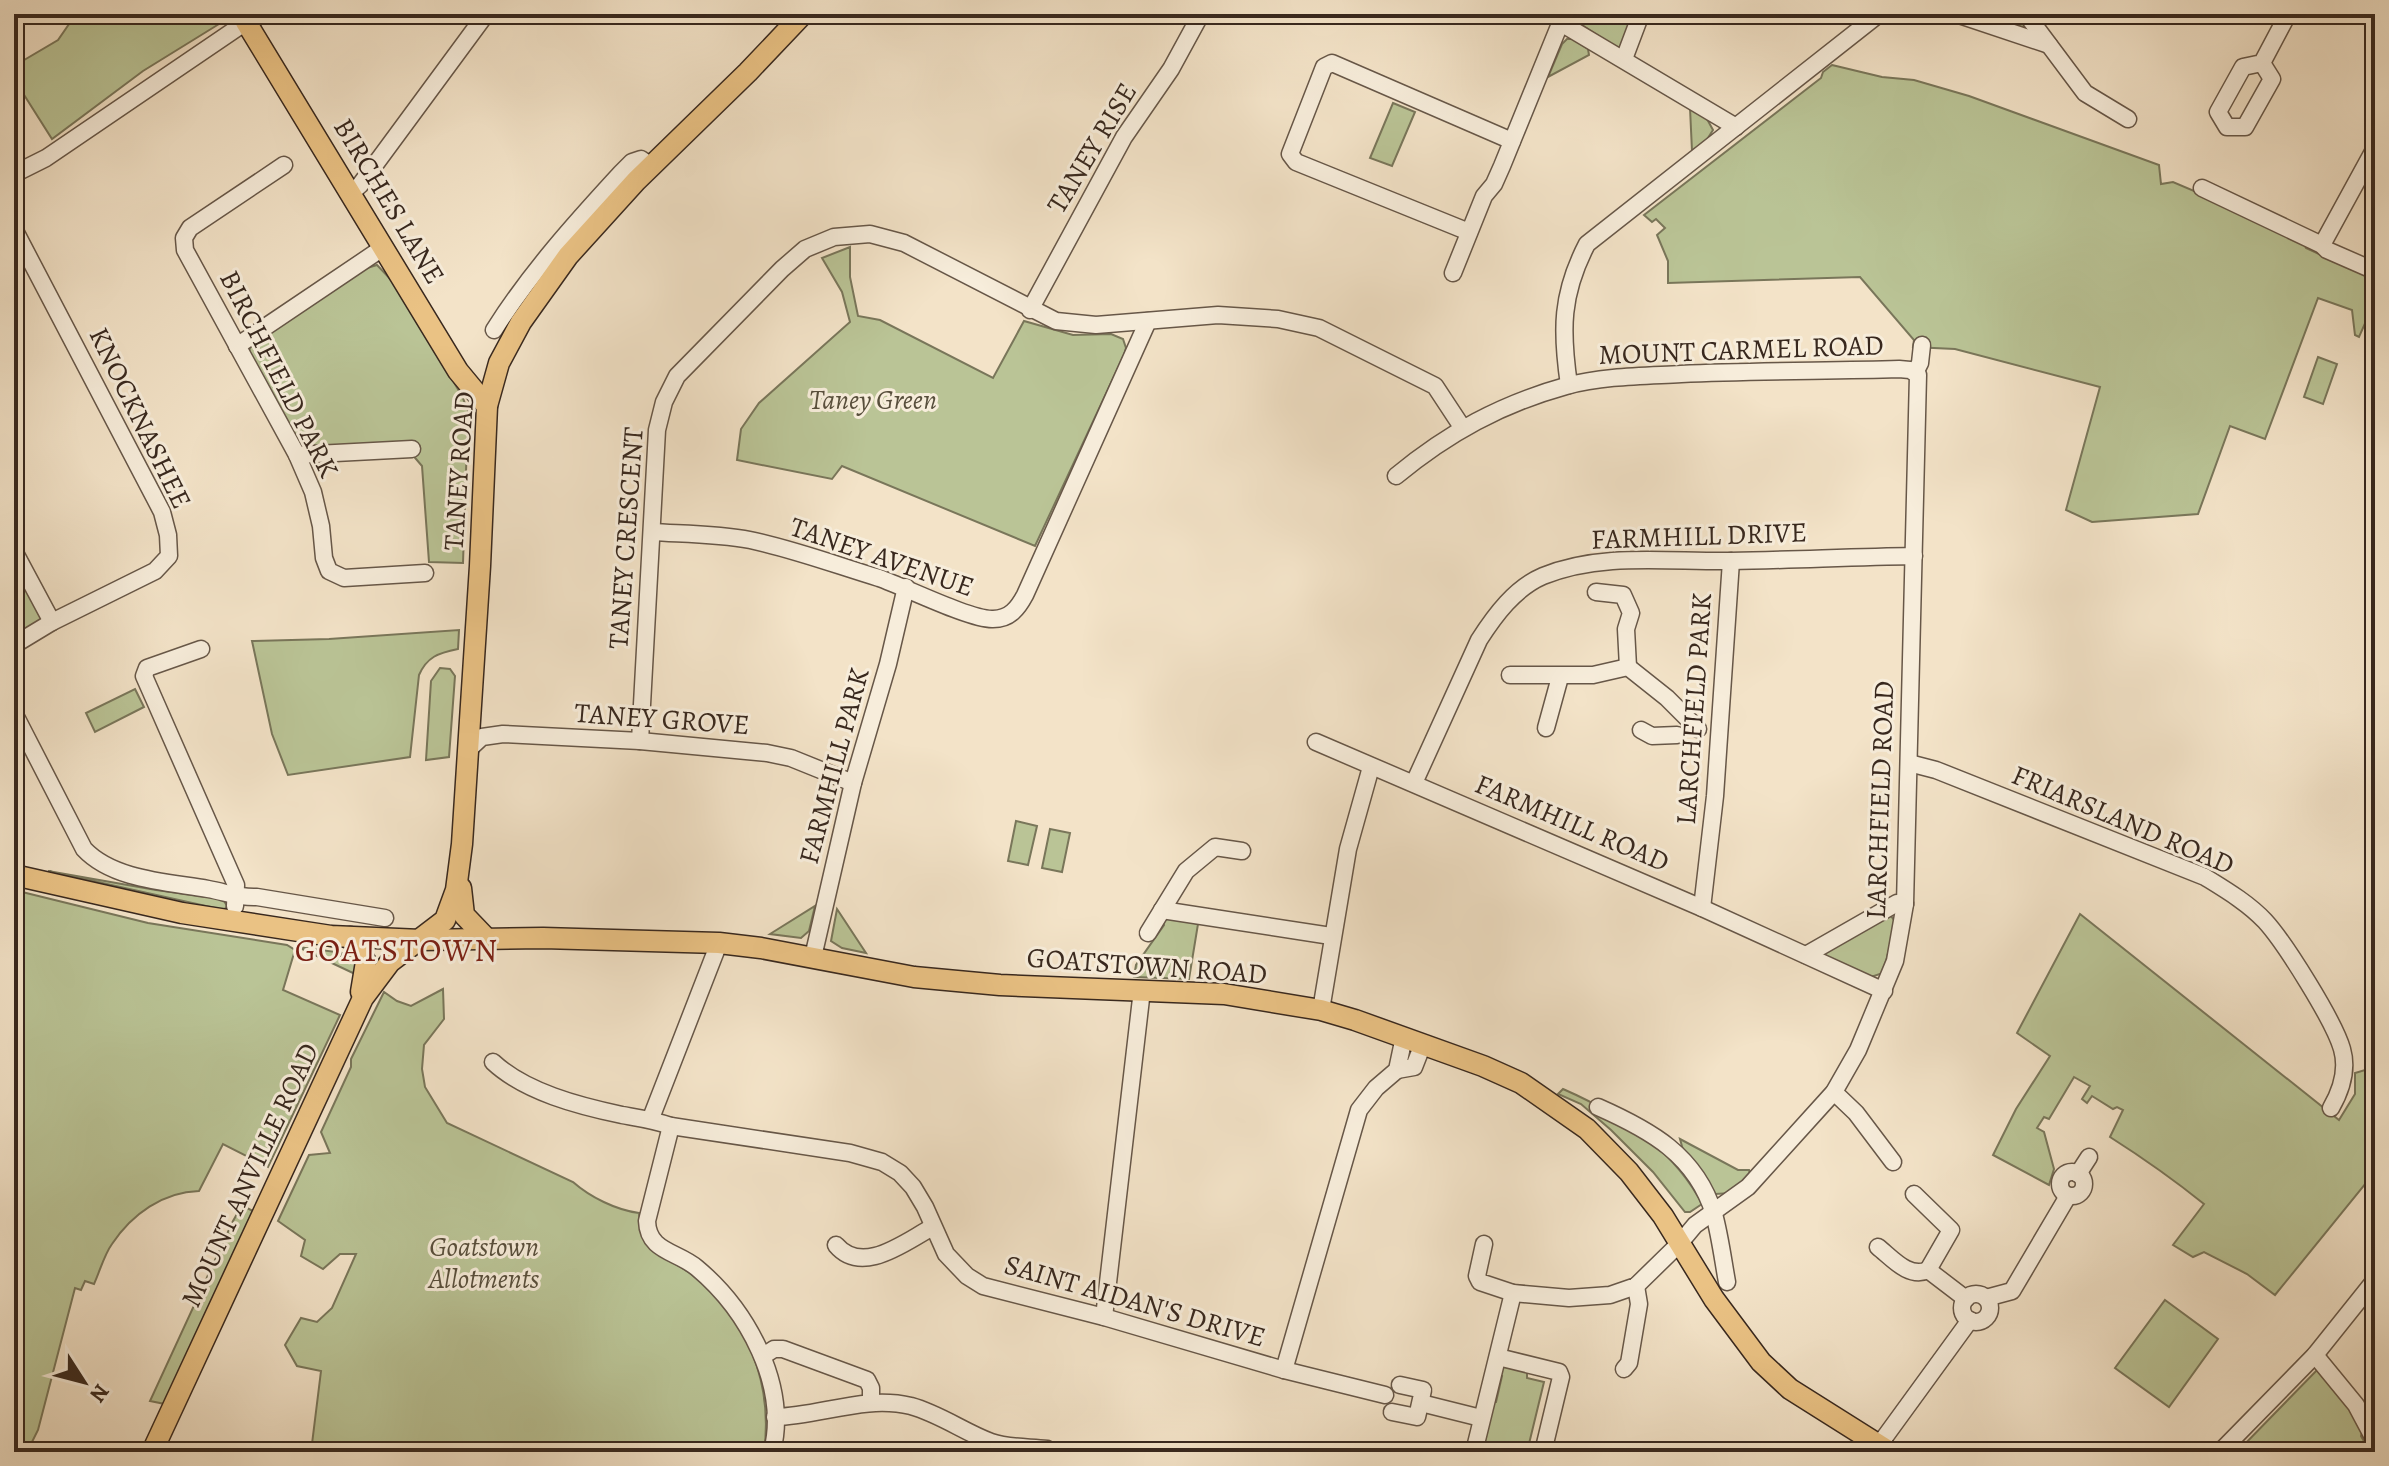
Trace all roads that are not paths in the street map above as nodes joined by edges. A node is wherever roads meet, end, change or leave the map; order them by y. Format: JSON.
{"nodes":[{"id":1,"x":486,"y":14,"type":"edge"},
{"id":2,"x":1201,"y":14,"type":"edge"},
{"id":3,"x":1641,"y":14,"type":"edge"},
{"id":4,"x":1879,"y":14,"type":"edge"},
{"id":5,"x":1956,"y":14,"type":"edge"},
{"id":6,"x":2026,"y":14,"type":"edge"},
{"id":7,"x":2288,"y":14,"type":"edge"},
{"id":8,"x":795,"y":17,"type":"edge"},
{"id":9,"x":252,"y":18,"type":"edge"},
{"id":10,"x":1563,"y":18,"type":"edge"},
{"id":11,"x":2049,"y":45,"type":"junction"},
{"id":12,"x":1624,"y":59,"type":"junction"},
{"id":13,"x":2262,"y":63,"type":"dead end"},
{"id":14,"x":2128,"y":119,"type":"dead end"},
{"id":15,"x":1736,"y":127,"type":"junction"},
{"id":16,"x":1512,"y":141,"type":"junction"},
{"id":17,"x":2375,"y":148,"type":"edge"},
{"id":18,"x":284,"y":165,"type":"dead end"},
{"id":19,"x":651,"y":166,"type":"junction"},
{"id":20,"x":14,"y":174,"type":"edge"},
{"id":21,"x":2202,"y":188,"type":"dead end"},
{"id":22,"x":351,"y":193,"type":"junction"},
{"id":23,"x":14,"y":229,"type":"edge"},
{"id":24,"x":1469,"y":232,"type":"junction"},
{"id":25,"x":2322,"y":245,"type":"junction"},
{"id":26,"x":384,"y":247,"type":"junction"},
{"id":27,"x":2375,"y":271,"type":"edge"},
{"id":28,"x":1453,"y":273,"type":"dead end"},
{"id":29,"x":1030,"y":310,"type":"junction"},
{"id":30,"x":1148,"y":321,"type":"junction"},
{"id":31,"x":494,"y":330,"type":"dead end"},
{"id":32,"x":1922,"y":345,"type":"dead end"},
{"id":33,"x":237,"y":346,"type":"junction"},
{"id":34,"x":499,"y":363,"type":"junction"},
{"id":35,"x":458,"y":371,"type":"junction"},
{"id":36,"x":1917,"y":374,"type":"junction"},
{"id":37,"x":1569,"y":385,"type":"junction"},
{"id":38,"x":487,"y":406,"type":"junction"},
{"id":39,"x":1462,"y":427,"type":"junction"},
{"id":40,"x":412,"y":449,"type":"dead end"},
{"id":41,"x":297,"y":455,"type":"junction"},
{"id":42,"x":1396,"y":476,"type":"dead end"},
{"id":43,"x":652,"y":532,"type":"junction"},
{"id":44,"x":14,"y":551,"type":"edge"},
{"id":45,"x":1914,"y":556,"type":"junction"},
{"id":46,"x":1731,"y":561,"type":"junction"},
{"id":47,"x":425,"y":573,"type":"dead end"},
{"id":48,"x":906,"y":587,"type":"junction"},
{"id":49,"x":1596,"y":592,"type":"dead end"},
{"id":50,"x":52,"y":622,"type":"junction"},
{"id":51,"x":14,"y":645,"type":"edge"},
{"id":52,"x":201,"y":649,"type":"dead end"},
{"id":53,"x":1628,"y":667,"type":"junction"},
{"id":54,"x":1510,"y":675,"type":"dead end"},
{"id":55,"x":1560,"y":677,"type":"junction"},
{"id":56,"x":14,"y":713,"type":"edge"},
{"id":57,"x":1546,"y":728,"type":"dead end"},
{"id":58,"x":1641,"y":730,"type":"dead end"},
{"id":59,"x":1677,"y":735,"type":"junction"},
{"id":60,"x":640,"y":741,"type":"junction"},
{"id":61,"x":1316,"y":742,"type":"dead end"},
{"id":62,"x":468,"y":750,"type":"junction"},
{"id":63,"x":1687,"y":750,"type":"dead end"},
{"id":64,"x":1909,"y":763,"type":"junction"},
{"id":65,"x":1371,"y":767,"type":"junction"},
{"id":66,"x":1936,"y":770,"type":"junction"},
{"id":67,"x":853,"y":783,"type":"junction"},
{"id":68,"x":1414,"y":783,"type":"junction"},
{"id":69,"x":1909,"y":783,"type":"junction"},
{"id":70,"x":1242,"y":851,"type":"dead end"},
{"id":71,"x":460,"y":870,"type":"junction"},
{"id":72,"x":14,"y":875,"type":"edge"},
{"id":73,"x":237,"y":897,"type":"junction"},
{"id":74,"x":1905,"y":904,"type":"junction"},
{"id":75,"x":338,"y":908,"type":"junction"},
{"id":76,"x":1702,"y":908,"type":"junction"},
{"id":77,"x":1162,"y":910,"type":"junction"},
{"id":78,"x":385,"y":918,"type":"dead end"},
{"id":79,"x":231,"y":921,"type":"junction"},
{"id":80,"x":1148,"y":933,"type":"dead end"},
{"id":81,"x":1331,"y":936,"type":"junction"},
{"id":82,"x":341,"y":937,"type":"junction"},
{"id":83,"x":486,"y":938,"type":"junction"},
{"id":84,"x":421,"y":940,"type":"junction"},
{"id":85,"x":719,"y":943,"type":"junction"},
{"id":86,"x":1806,"y":955,"type":"junction"},
{"id":87,"x":813,"y":957,"type":"junction"},
{"id":88,"x":1142,"y":990,"type":"junction"},
{"id":89,"x":1884,"y":991,"type":"junction"},
{"id":90,"x":1321,"y":1010,"type":"junction"},
{"id":91,"x":357,"y":1012,"type":"junction"},
{"id":92,"x":1414,"y":1040,"type":"junction"},
{"id":93,"x":493,"y":1062,"type":"dead end"},
{"id":94,"x":1834,"y":1092,"type":"junction"},
{"id":95,"x":1598,"y":1107,"type":"dead end"},
{"id":96,"x":2331,"y":1108,"type":"dead end"},
{"id":97,"x":651,"y":1118,"type":"junction"},
{"id":98,"x":671,"y":1126,"type":"junction"},
{"id":99,"x":2089,"y":1157,"type":"dead end"},
{"id":100,"x":1893,"y":1162,"type":"dead end"},
{"id":101,"x":1914,"y":1194,"type":"dead end"},
{"id":102,"x":1713,"y":1213,"type":"junction"},
{"id":103,"x":933,"y":1227,"type":"junction"},
{"id":104,"x":1680,"y":1243,"type":"junction"},
{"id":105,"x":1484,"y":1244,"type":"dead end"},
{"id":106,"x":836,"y":1245,"type":"dead end"},
{"id":107,"x":1878,"y":1247,"type":"dead end"},
{"id":108,"x":1928,"y":1270,"type":"junction"},
{"id":109,"x":2375,"y":1280,"type":"edge"},
{"id":110,"x":1727,"y":1282,"type":"dead end"},
{"id":111,"x":1636,"y":1286,"type":"junction"},
{"id":112,"x":1513,"y":1293,"type":"junction"},
{"id":113,"x":1986,"y":1298,"type":"junction"},
{"id":114,"x":1966,"y":1299,"type":"junction"},
{"id":115,"x":1104,"y":1317,"type":"junction"},
{"id":116,"x":1970,"y":1320,"type":"junction"},
{"id":117,"x":2315,"y":1355,"type":"junction"},
{"id":118,"x":763,"y":1356,"type":"junction"},
{"id":119,"x":1498,"y":1357,"type":"junction"},
{"id":120,"x":1624,"y":1369,"type":"dead end"},
{"id":121,"x":1284,"y":1370,"type":"junction"},
{"id":122,"x":1400,"y":1385,"type":"dead end"},
{"id":123,"x":1385,"y":1395,"type":"dead end"},
{"id":124,"x":871,"y":1402,"type":"junction"},
{"id":125,"x":1421,"y":1403,"type":"junction"},
{"id":126,"x":1392,"y":1412,"type":"dead end"},
{"id":127,"x":775,"y":1417,"type":"junction"},
{"id":128,"x":1481,"y":1418,"type":"junction"},
{"id":129,"x":2373,"y":1437,"type":"dead end"},
{"id":130,"x":1885,"y":1449,"type":"edge"},
{"id":131,"x":152,"y":1452,"type":"edge"},
{"id":132,"x":772,"y":1452,"type":"edge"},
{"id":133,"x":1053,"y":1452,"type":"edge"},
{"id":134,"x":1474,"y":1452,"type":"edge"},
{"id":135,"x":1543,"y":1452,"type":"edge"},
{"id":136,"x":2220,"y":1452,"type":"edge"}],
"edges":[{"from":1,"to":22,"type":"street"},
{"from":2,"to":29,"type":"street","name":"TANEY RISE"},
{"from":3,"to":12,"type":"street"},
{"from":4,"to":15,"type":"street"},
{"from":5,"to":11,"type":"street"},
{"from":6,"to":11,"type":"street"},
{"from":7,"to":13,"type":"street"},
{"from":8,"to":19,"type":"main road","name":"TANEY ROAD"},
{"from":9,"to":20,"type":"street"},
{"from":9,"to":22,"type":"main road","name":"BIRCHES LANE"},
{"from":10,"to":12,"type":"street"},
{"from":10,"to":16,"type":"street"},
{"from":11,"to":14,"type":"street"},
{"from":12,"to":15,"type":"street"},
{"from":15,"to":37,"type":"street"},
{"from":16,"to":24,"type":"street"},
{"from":16,"to":24,"type":"street"},
{"from":17,"to":25,"type":"street"},
{"from":18,"to":33,"type":"street","name":"BIRCHFIELD PARK"},
{"from":19,"to":31,"type":"street"},
{"from":19,"to":34,"type":"main road","name":"TANEY ROAD"},
{"from":21,"to":25,"type":"street"},
{"from":22,"to":26,"type":"main road","name":"BIRCHES LANE"},
{"from":23,"to":50,"type":"street","name":"KNOCKNASHEE"},
{"from":24,"to":28,"type":"street"},
{"from":25,"to":27,"type":"street"},
{"from":26,"to":33,"type":"street"},
{"from":26,"to":35,"type":"main road","name":"BIRCHES LANE"},
{"from":29,"to":30,"type":"street","name":"TANEY CRESCENT"},
{"from":29,"to":43,"type":"street","name":"TANEY CRESCENT"},
{"from":30,"to":39,"type":"street","name":"TANEY CRESCENT"},
{"from":30,"to":48,"type":"street","name":"TANEY AVENUE"},
{"from":32,"to":36,"type":"street","name":"LARCHFIELD ROAD"},
{"from":33,"to":41,"type":"street","name":"BIRCHFIELD PARK"},
{"from":34,"to":35,"type":"main road"},
{"from":34,"to":38,"type":"main road","name":"TANEY ROAD"},
{"from":35,"to":38,"type":"main road","name":"BIRCHES LANE"},
{"from":36,"to":37,"type":"street","name":"MOUNT CARMEL ROAD"},
{"from":36,"to":45,"type":"street","name":"LARCHFIELD ROAD"},
{"from":37,"to":39,"type":"street","name":"MOUNT CARMEL ROAD"},
{"from":38,"to":62,"type":"main road","name":"TANEY ROAD"},
{"from":39,"to":42,"type":"street","name":"MOUNT CARMEL ROAD"},
{"from":40,"to":41,"type":"street"},
{"from":41,"to":47,"type":"street","name":"BIRCHFIELD PARK"},
{"from":43,"to":48,"type":"street","name":"TANEY AVENUE"},
{"from":43,"to":60,"type":"street","name":"TANEY CRESCENT"},
{"from":44,"to":50,"type":"street"},
{"from":45,"to":46,"type":"street","name":"FARMHILL DRIVE"},
{"from":45,"to":64,"type":"street","name":"LARCHFIELD ROAD"},
{"from":46,"to":68,"type":"street","name":"FARMHILL DRIVE"},
{"from":46,"to":76,"type":"street","name":"LARCHFIELD PARK"},
{"from":48,"to":67,"type":"street","name":"FARMHILL PARK"},
{"from":49,"to":53,"type":"street"},
{"from":50,"to":51,"type":"street","name":"KNOCKNASHEE"},
{"from":52,"to":73,"type":"street"},
{"from":53,"to":55,"type":"street"},
{"from":53,"to":59,"type":"street"},
{"from":54,"to":55,"type":"street"},
{"from":55,"to":57,"type":"street"},
{"from":56,"to":73,"type":"street"},
{"from":58,"to":59,"type":"street"},
{"from":59,"to":63,"type":"street"},
{"from":60,"to":62,"type":"street","name":"TANEY GROVE"},
{"from":60,"to":67,"type":"street","name":"TANEY GROVE"},
{"from":61,"to":65,"type":"street","name":"FARMHILL ROAD"},
{"from":62,"to":71,"type":"main road","name":"TANEY ROAD"},
{"from":64,"to":66,"type":"street","name":"FRIARSLAND ROAD"},
{"from":64,"to":69,"type":"street","name":"LARCHFIELD ROAD"},
{"from":65,"to":68,"type":"street","name":"FARMHILL ROAD"},
{"from":65,"to":81,"type":"street"},
{"from":66,"to":69,"type":"street"},
{"from":66,"to":96,"type":"street","name":"FRIARSLAND ROAD"},
{"from":67,"to":87,"type":"street","name":"FARMHILL PARK"},
{"from":68,"to":76,"type":"street","name":"FARMHILL ROAD"},
{"from":69,"to":74,"type":"street","name":"LARCHFIELD ROAD"},
{"from":70,"to":77,"type":"street"},
{"from":71,"to":83,"type":"main road"},
{"from":71,"to":84,"type":"main road","name":"TANEY ROAD"},
{"from":72,"to":79,"type":"main road","name":"GOATSTOWN ROAD"},
{"from":73,"to":75,"type":"street"},
{"from":73,"to":79,"type":"street"},
{"from":74,"to":86,"type":"street"},
{"from":74,"to":89,"type":"street","name":"LARCHFIELD ROAD"},
{"from":75,"to":78,"type":"street"},
{"from":75,"to":82,"type":"street"},
{"from":76,"to":86,"type":"street","name":"FARMHILL ROAD"},
{"from":77,"to":80,"type":"street"},
{"from":77,"to":81,"type":"street"},
{"from":79,"to":82,"type":"main road","name":"GOATSTOWN ROAD"},
{"from":81,"to":90,"type":"street"},
{"from":82,"to":84,"type":"main road","name":"GOATSTOWN ROAD"},
{"from":82,"to":91,"type":"main road"},
{"from":83,"to":84,"type":"main road","name":"GOATSTOWN ROAD"},
{"from":83,"to":85,"type":"main road","name":"GOATSTOWN ROAD"},
{"from":84,"to":91,"type":"main road","name":"MOUNT ANVILLE ROAD"},
{"from":85,"to":87,"type":"main road","name":"GOATSTOWN ROAD"},
{"from":85,"to":97,"type":"street"},
{"from":86,"to":89,"type":"street","name":"FARMHILL ROAD"},
{"from":87,"to":88,"type":"main road","name":"GOATSTOWN ROAD"},
{"from":88,"to":90,"type":"main road","name":"GOATSTOWN ROAD"},
{"from":88,"to":115,"type":"street"},
{"from":89,"to":94,"type":"street","name":"LARCHFIELD ROAD"},
{"from":90,"to":92,"type":"main road","name":"GOATSTOWN ROAD"},
{"from":91,"to":131,"type":"main road","name":"MOUNT ANVILLE ROAD"},
{"from":92,"to":104,"type":"main road","name":"GOATSTOWN ROAD"},
{"from":92,"to":121,"type":"street"},
{"from":93,"to":97,"type":"street","name":"SAINT AIDAN'S DRIVE"},
{"from":94,"to":100,"type":"street"},
{"from":94,"to":102,"type":"street","name":"LARCHFIELD ROAD"},
{"from":95,"to":102,"type":"street"},
{"from":97,"to":98,"type":"street","name":"SAINT AIDAN'S DRIVE"},
{"from":98,"to":103,"type":"street","name":"SAINT AIDAN'S DRIVE"},
{"from":98,"to":118,"type":"street"},
{"from":99,"to":113,"type":"street"},
{"from":101,"to":108,"type":"street"},
{"from":102,"to":104,"type":"street","name":"LARCHFIELD ROAD"},
{"from":102,"to":110,"type":"street"},
{"from":103,"to":106,"type":"street"},
{"from":103,"to":115,"type":"street","name":"SAINT AIDAN'S DRIVE"},
{"from":104,"to":111,"type":"street","name":"LARCHFIELD ROAD"},
{"from":104,"to":130,"type":"main road","name":"GOATSTOWN ROAD"},
{"from":105,"to":112,"type":"street"},
{"from":107,"to":108,"type":"street"},
{"from":108,"to":114,"type":"street"},
{"from":109,"to":117,"type":"street"},
{"from":111,"to":112,"type":"street"},
{"from":111,"to":120,"type":"street"},
{"from":112,"to":119,"type":"street"},
{"from":113,"to":114,"type":"street"},
{"from":113,"to":116,"type":"street"},
{"from":114,"to":116,"type":"street"},
{"from":115,"to":121,"type":"street","name":"SAINT AIDAN'S DRIVE"},
{"from":116,"to":130,"type":"street"},
{"from":117,"to":129,"type":"street"},
{"from":117,"to":136,"type":"street"},
{"from":118,"to":124,"type":"street"},
{"from":118,"to":127,"type":"street"},
{"from":119,"to":128,"type":"street"},
{"from":119,"to":135,"type":"street"},
{"from":121,"to":123,"type":"street","name":"SAINT AIDAN'S DRIVE"},
{"from":122,"to":125,"type":"street"},
{"from":124,"to":127,"type":"street"},
{"from":124,"to":133,"type":"street"},
{"from":125,"to":126,"type":"street"},
{"from":125,"to":128,"type":"street"},
{"from":127,"to":132,"type":"street"},
{"from":128,"to":134,"type":"street"}]}
